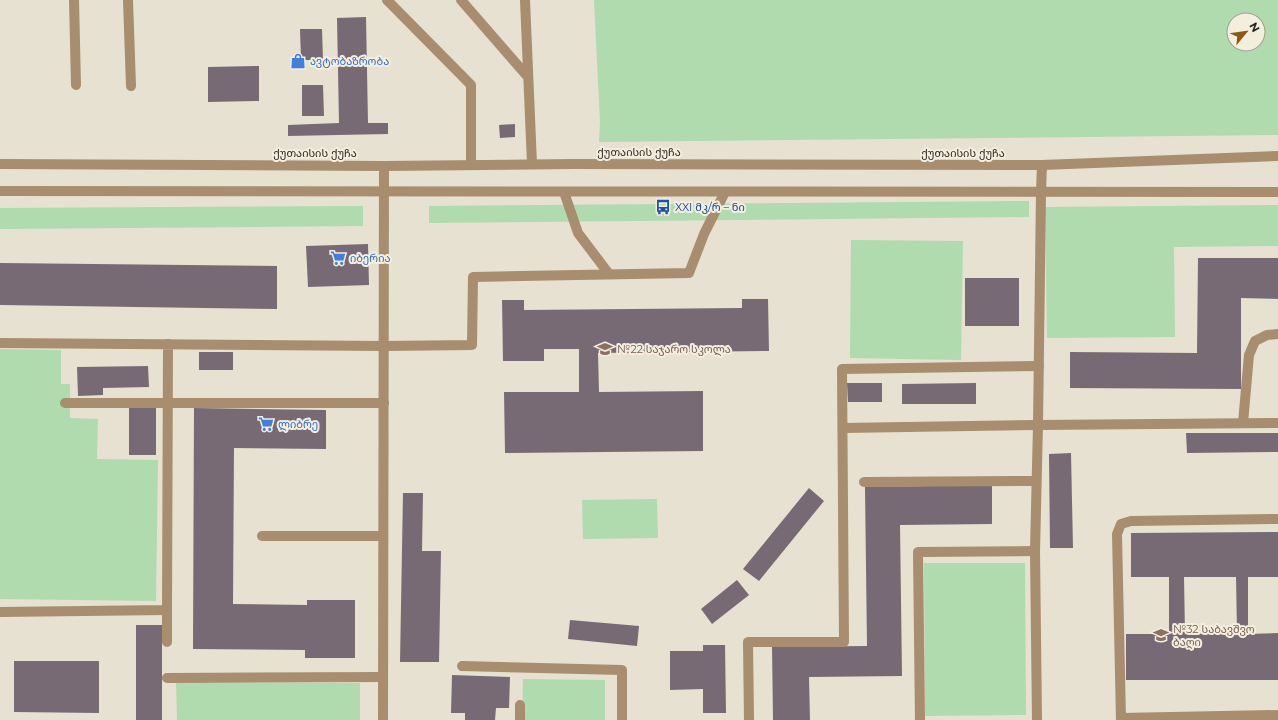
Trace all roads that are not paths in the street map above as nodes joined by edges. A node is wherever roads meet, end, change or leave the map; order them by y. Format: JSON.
{"nodes":[{"id":1,"x":74,"y":0,"type":"edge"},
{"id":2,"x":128,"y":0,"type":"edge"},
{"id":3,"x":387,"y":0,"type":"edge"},
{"id":4,"x":461,"y":0,"type":"edge"},
{"id":5,"x":525,"y":0,"type":"edge"},
{"id":6,"x":528,"y":77,"type":"junction"},
{"id":7,"x":76,"y":85,"type":"dead end"},
{"id":8,"x":131,"y":86,"type":"dead end"},
{"id":9,"x":1278,"y":156,"type":"edge"},
{"id":10,"x":0,"y":164,"type":"edge"},
{"id":11,"x":532,"y":164,"type":"junction"},
{"id":12,"x":471,"y":165,"type":"junction"},
{"id":13,"x":1042,"y":165,"type":"junction"},
{"id":14,"x":384,"y":166,"type":"junction"},
{"id":15,"x":0,"y":191,"type":"edge"},
{"id":16,"x":384,"y":192,"type":"junction"},
{"id":17,"x":564,"y":192,"type":"junction"},
{"id":18,"x":725,"y":192,"type":"junction"},
{"id":19,"x":1041,"y":192,"type":"junction"},
{"id":20,"x":1278,"y":192,"type":"edge"},
{"id":21,"x":610,"y":274,"type":"junction"},
{"id":22,"x":1278,"y":334,"type":"edge"},
{"id":23,"x":0,"y":343,"type":"edge"},
{"id":24,"x":168,"y":344,"type":"junction"},
{"id":25,"x":384,"y":346,"type":"junction"},
{"id":26,"x":1039,"y":366,"type":"junction"},
{"id":27,"x":65,"y":403,"type":"dead end"},
{"id":28,"x":168,"y":403,"type":"junction"},
{"id":29,"x":384,"y":403,"type":"junction"},
{"id":30,"x":1243,"y":423,"type":"junction"},
{"id":31,"x":1278,"y":423,"type":"edge"},
{"id":32,"x":1038,"y":425,"type":"junction"},
{"id":33,"x":843,"y":428,"type":"junction"},
{"id":34,"x":864,"y":482,"type":"dead end"},
{"id":35,"x":1036,"y":482,"type":"junction"},
{"id":36,"x":1278,"y":519,"type":"edge"},
{"id":37,"x":262,"y":536,"type":"dead end"},
{"id":38,"x":383,"y":536,"type":"junction"},
{"id":39,"x":1035,"y":552,"type":"junction"},
{"id":40,"x":167,"y":610,"type":"junction"},
{"id":41,"x":0,"y":612,"type":"edge"},
{"id":42,"x":167,"y":642,"type":"dead end"},
{"id":43,"x":462,"y":666,"type":"dead end"},
{"id":44,"x":383,"y":677,"type":"junction"},
{"id":45,"x":167,"y":678,"type":"dead end"},
{"id":46,"x":520,"y":705,"type":"dead end"},
{"id":47,"x":1278,"y":715,"type":"edge"},
{"id":48,"x":1121,"y":719,"type":"edge"},
{"id":49,"x":383,"y":720,"type":"edge"},
{"id":50,"x":520,"y":720,"type":"edge"},
{"id":51,"x":622,"y":720,"type":"edge"},
{"id":52,"x":749,"y":720,"type":"edge"},
{"id":53,"x":920,"y":720,"type":"edge"},
{"id":54,"x":1037,"y":720,"type":"edge"}],
"edges":[{"from":1,"to":7,"type":"street"},
{"from":2,"to":8,"type":"street"},
{"from":3,"to":12,"type":"street"},
{"from":4,"to":6,"type":"street"},
{"from":5,"to":6,"type":"street"},
{"from":6,"to":11,"type":"street"},
{"from":9,"to":13,"type":"street","name":"ქუთაისის ქუჩა"},
{"from":10,"to":14,"type":"street","name":"ქუთაისის ქუჩა"},
{"from":11,"to":12,"type":"street","name":"ქუთაისის ქუჩა"},
{"from":11,"to":13,"type":"street","name":"ქუთაისის ქუჩა"},
{"from":12,"to":14,"type":"street","name":"ქუთაისის ქუჩა"},
{"from":13,"to":19,"type":"street"},
{"from":14,"to":16,"type":"street"},
{"from":15,"to":16,"type":"street"},
{"from":16,"to":17,"type":"street"},
{"from":16,"to":25,"type":"street"},
{"from":17,"to":18,"type":"street"},
{"from":17,"to":21,"type":"street"},
{"from":18,"to":19,"type":"street"},
{"from":18,"to":21,"type":"street"},
{"from":19,"to":20,"type":"street"},
{"from":19,"to":26,"type":"street"},
{"from":21,"to":25,"type":"street"},
{"from":22,"to":30,"type":"street"},
{"from":23,"to":24,"type":"street"},
{"from":24,"to":25,"type":"street"},
{"from":24,"to":28,"type":"street"},
{"from":25,"to":29,"type":"street"},
{"from":26,"to":32,"type":"street"},
{"from":26,"to":33,"type":"street"},
{"from":27,"to":28,"type":"street"},
{"from":28,"to":29,"type":"street"},
{"from":28,"to":40,"type":"street"},
{"from":29,"to":38,"type":"street"},
{"from":30,"to":31,"type":"street"},
{"from":30,"to":32,"type":"street"},
{"from":32,"to":33,"type":"street"},
{"from":32,"to":35,"type":"street"},
{"from":33,"to":52,"type":"street"},
{"from":34,"to":35,"type":"street"},
{"from":35,"to":39,"type":"street"},
{"from":36,"to":48,"type":"street"},
{"from":37,"to":38,"type":"street"},
{"from":38,"to":44,"type":"street"},
{"from":39,"to":53,"type":"street"},
{"from":39,"to":54,"type":"street"},
{"from":40,"to":41,"type":"street"},
{"from":40,"to":42,"type":"street"},
{"from":43,"to":51,"type":"street"},
{"from":44,"to":45,"type":"street"},
{"from":44,"to":49,"type":"street"},
{"from":46,"to":50,"type":"street"},
{"from":47,"to":48,"type":"street"}]}
